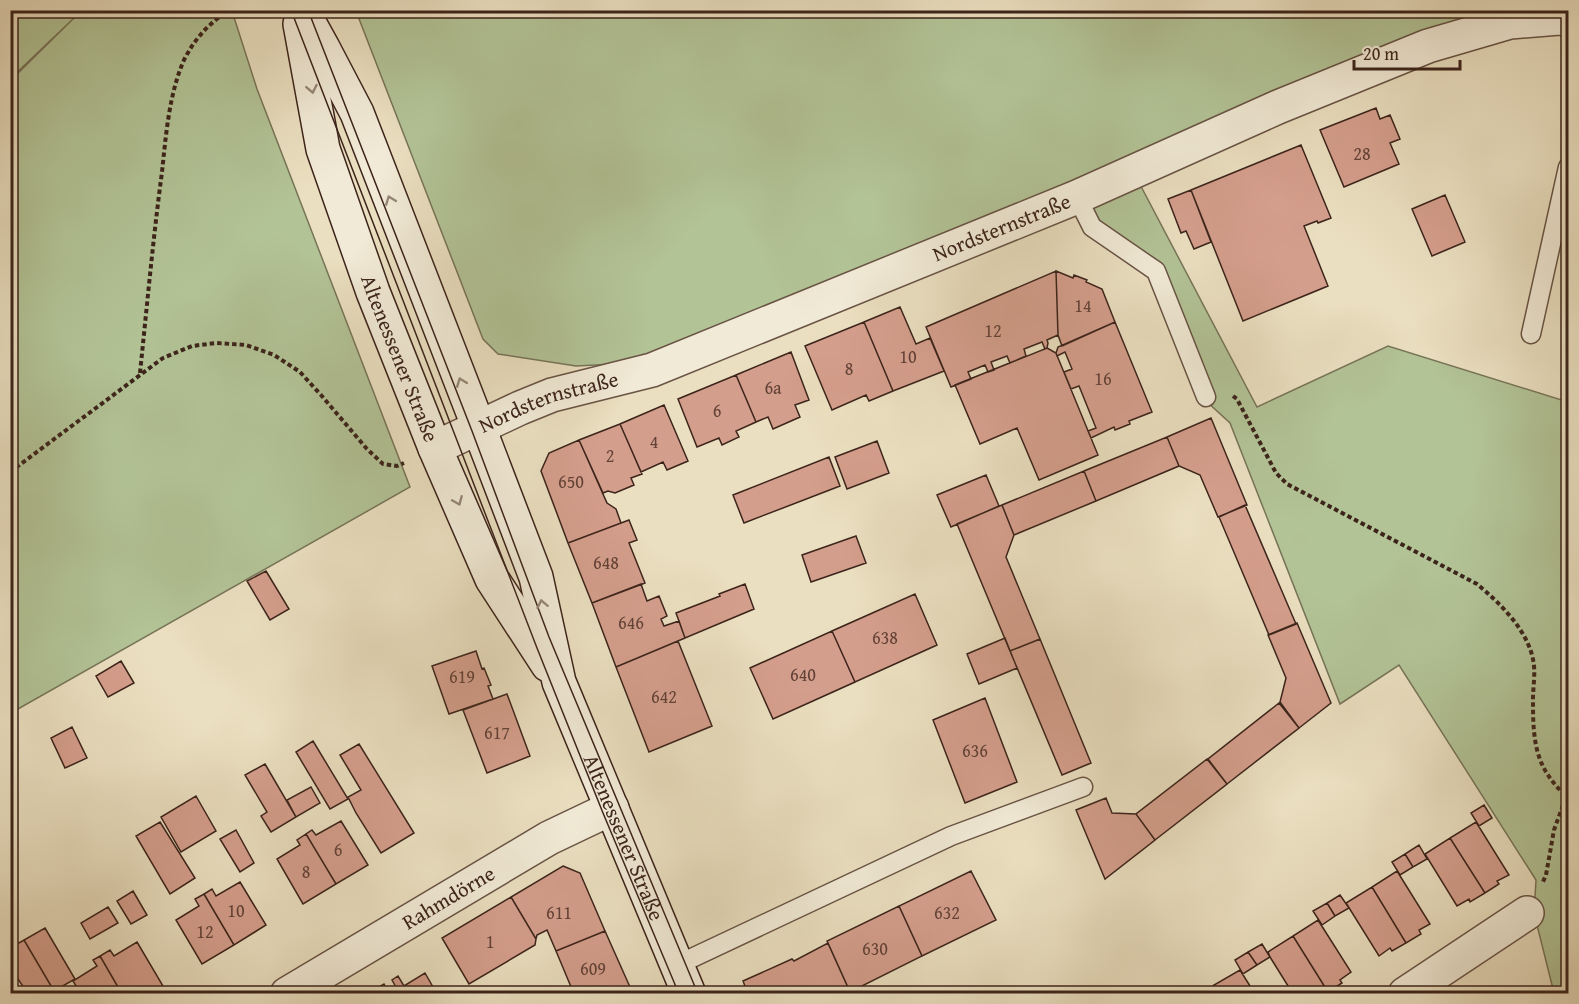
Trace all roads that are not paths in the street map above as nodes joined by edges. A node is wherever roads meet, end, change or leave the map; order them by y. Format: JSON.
{"nodes":[{"id":1,"x":297,"y":10,"type":"edge"},
{"id":2,"x":302,"y":10,"type":"edge"},
{"id":3,"x":1569,"y":19,"type":"edge"},
{"id":4,"x":1569,"y":167,"type":"edge"},
{"id":5,"x":1077,"y":196,"type":"junction"},
{"id":6,"x":1531,"y":334,"type":"dead end"},
{"id":7,"x":1206,"y":397,"type":"road end"},
{"id":8,"x":479,"y":428,"type":"junction"},
{"id":9,"x":435,"y":448,"type":"junction"},
{"id":10,"x":559,"y":682,"type":"junction"},
{"id":11,"x":1083,"y":787,"type":"dead end"},
{"id":12,"x":612,"y":808,"type":"junction"},
{"id":13,"x":1527,"y":914,"type":"road end"},
{"id":14,"x":683,"y":979,"type":"edge"},
{"id":15,"x":287,"y":993,"type":"edge"},
{"id":16,"x":1405,"y":993,"type":"edge"}],
"edges":[{"from":1,"to":9,"type":"main road","name":"Altenessener Straße","one_way":true},
{"from":8,"to":2,"type":"main road","name":"Altenessener Straße","one_way":true},
{"from":3,"to":5,"type":"main road","name":"Nordsternstraße"},
{"from":4,"to":6,"type":"lane"},
{"from":5,"to":7,"type":"lane"},
{"from":5,"to":8,"type":"main road","name":"Nordsternstraße"},
{"from":8,"to":9,"type":"main road","name":"Nordsternstraße"},
{"from":10,"to":8,"type":"main road","name":"Altenessener Straße","one_way":true},
{"from":9,"to":10,"type":"main road","name":"Altenessener Straße","one_way":true},
{"from":10,"to":12,"type":"main road","name":"Altenessener Straße"},
{"from":11,"to":14,"type":"lane"},
{"from":12,"to":14,"type":"main road","name":"Altenessener Straße"},
{"from":12,"to":15,"type":"main road","name":"Rahmdörne"},
{"from":13,"to":16,"type":"main road"}]}
